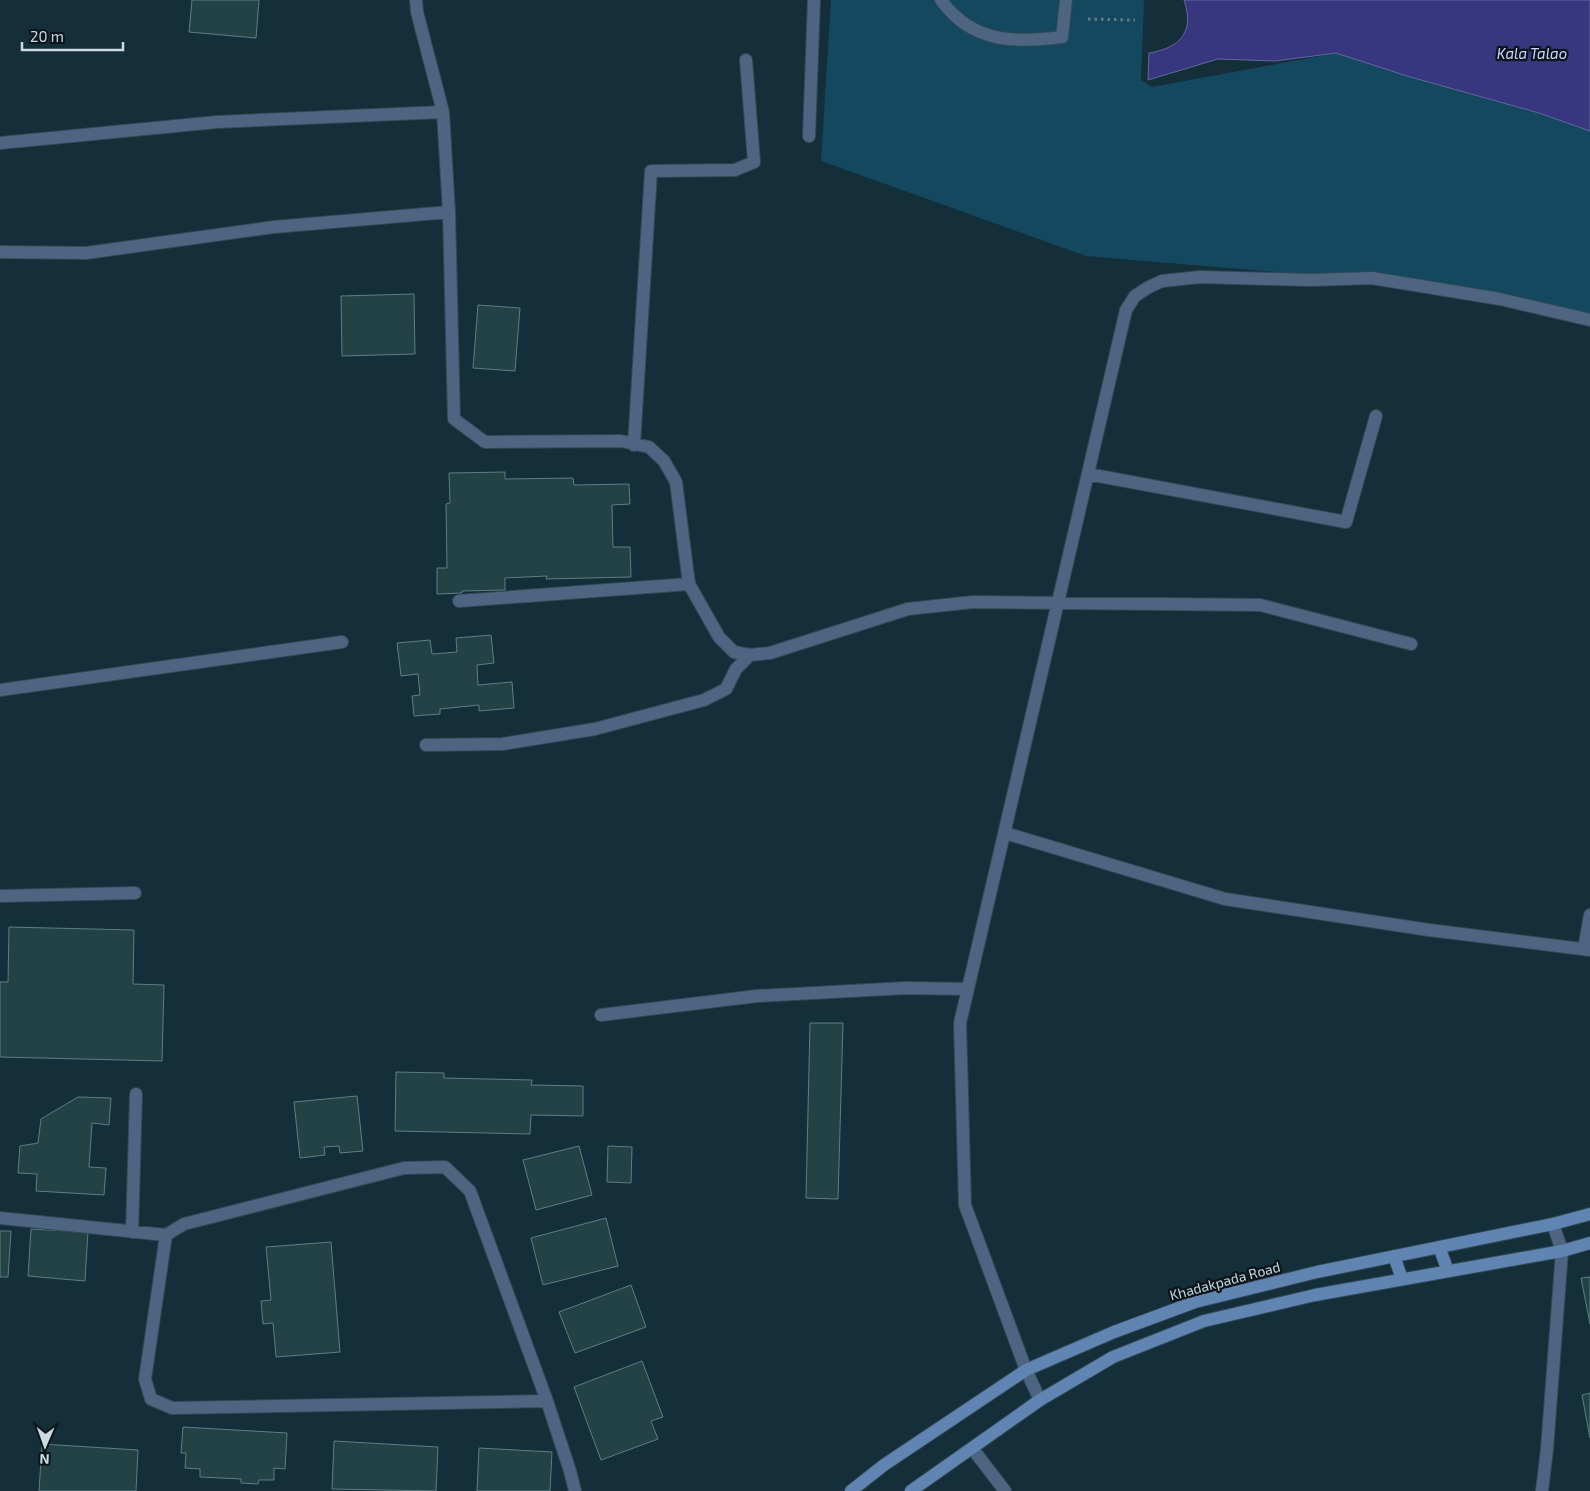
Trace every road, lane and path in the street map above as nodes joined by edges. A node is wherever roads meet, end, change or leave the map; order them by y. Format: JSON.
{"nodes":[{"id":1,"x":416,"y":0,"type":"edge"},
{"id":2,"x":814,"y":0,"type":"edge"},
{"id":3,"x":941,"y":0,"type":"edge"},
{"id":4,"x":1066,"y":0,"type":"edge"},
{"id":5,"x":1064,"y":18,"type":"junction"},
{"id":6,"x":1135,"y":20,"type":"dead end"},
{"id":7,"x":746,"y":60,"type":"dead end"},
{"id":8,"x":443,"y":112,"type":"junction"},
{"id":9,"x":809,"y":136,"type":"dead end"},
{"id":10,"x":0,"y":143,"type":"edge"},
{"id":11,"x":449,"y":212,"type":"junction"},
{"id":12,"x":0,"y":252,"type":"edge"},
{"id":13,"x":1590,"y":320,"type":"edge"},
{"id":14,"x":1376,"y":416,"type":"dead end"},
{"id":15,"x":634,"y":444,"type":"junction"},
{"id":16,"x":1088,"y":474,"type":"junction"},
{"id":17,"x":689,"y":584,"type":"junction"},
{"id":18,"x":459,"y":601,"type":"dead end"},
{"id":19,"x":1058,"y":604,"type":"junction"},
{"id":20,"x":342,"y":642,"type":"dead end"},
{"id":21,"x":1411,"y":644,"type":"dead end"},
{"id":22,"x":750,"y":655,"type":"junction"},
{"id":23,"x":0,"y":690,"type":"edge"},
{"id":24,"x":426,"y":745,"type":"dead end"},
{"id":25,"x":1004,"y":833,"type":"junction"},
{"id":26,"x":135,"y":894,"type":"dead end"},
{"id":27,"x":0,"y":896,"type":"edge"},
{"id":28,"x":1590,"y":915,"type":"edge"},
{"id":29,"x":1587,"y":949,"type":"edge"},
{"id":30,"x":968,"y":989,"type":"junction"},
{"id":31,"x":600,"y":1015,"type":"dead end"},
{"id":32,"x":136,"y":1094,"type":"dead end"},
{"id":33,"x":1590,"y":1214,"type":"edge"},
{"id":34,"x":0,"y":1218,"type":"edge"},
{"id":35,"x":1553,"y":1224,"type":"junction"},
{"id":36,"x":132,"y":1232,"type":"junction"},
{"id":37,"x":166,"y":1235,"type":"junction"},
{"id":38,"x":1590,"y":1243,"type":"edge"},
{"id":39,"x":1440,"y":1247,"type":"junction"},
{"id":40,"x":1562,"y":1251,"type":"junction"},
{"id":41,"x":1394,"y":1256,"type":"junction"},
{"id":42,"x":1448,"y":1271,"type":"junction"},
{"id":43,"x":1402,"y":1279,"type":"junction"},
{"id":44,"x":1026,"y":1370,"type":"junction"},
{"id":45,"x":1040,"y":1400,"type":"junction"},
{"id":46,"x":546,"y":1401,"type":"junction"},
{"id":47,"x":972,"y":1448,"type":"junction"},
{"id":48,"x":575,"y":1491,"type":"edge"},
{"id":49,"x":851,"y":1491,"type":"edge"},
{"id":50,"x":911,"y":1491,"type":"edge"},
{"id":51,"x":1005,"y":1491,"type":"edge"},
{"id":52,"x":1542,"y":1491,"type":"edge"}],
"edges":[{"from":1,"to":8,"type":"street"},
{"from":2,"to":9,"type":"street"},
{"from":3,"to":5,"type":"street"},
{"from":4,"to":5,"type":"street"},
{"from":5,"to":6,"type":"path"},
{"from":7,"to":15,"type":"street"},
{"from":8,"to":10,"type":"street"},
{"from":8,"to":11,"type":"street"},
{"from":11,"to":12,"type":"street"},
{"from":11,"to":15,"type":"street"},
{"from":13,"to":16,"type":"street"},
{"from":14,"to":16,"type":"street"},
{"from":15,"to":17,"type":"street"},
{"from":16,"to":19,"type":"street"},
{"from":17,"to":18,"type":"street"},
{"from":17,"to":22,"type":"street"},
{"from":19,"to":21,"type":"street"},
{"from":19,"to":22,"type":"street"},
{"from":19,"to":25,"type":"street"},
{"from":20,"to":23,"type":"street"},
{"from":22,"to":24,"type":"street"},
{"from":25,"to":29,"type":"street"},
{"from":25,"to":30,"type":"street"},
{"from":26,"to":27,"type":"street"},
{"from":28,"to":29,"type":"street"},
{"from":30,"to":31,"type":"street"},
{"from":30,"to":44,"type":"street"},
{"from":32,"to":36,"type":"street"},
{"from":33,"to":35,"type":"main road","name":"Khadakpada Road"},
{"from":34,"to":36,"type":"street"},
{"from":35,"to":39,"type":"main road","name":"Khadakpada Road"},
{"from":35,"to":40,"type":"street"},
{"from":36,"to":37,"type":"street"},
{"from":37,"to":46,"type":"street"},
{"from":37,"to":46,"type":"street"},
{"from":38,"to":40,"type":"main road"},
{"from":39,"to":41,"type":"main road","name":"Khadakpada Road"},
{"from":39,"to":42,"type":"main road"},
{"from":40,"to":42,"type":"main road"},
{"from":40,"to":52,"type":"street"},
{"from":41,"to":43,"type":"main road"},
{"from":41,"to":44,"type":"main road","name":"Khadakpada Road"},
{"from":42,"to":43,"type":"main road"},
{"from":43,"to":45,"type":"main road"},
{"from":44,"to":45,"type":"street"},
{"from":44,"to":49,"type":"main road","name":"Khadakpada Road"},
{"from":45,"to":47,"type":"main road"},
{"from":46,"to":48,"type":"street"},
{"from":47,"to":50,"type":"main road"},
{"from":47,"to":51,"type":"street"}]}
